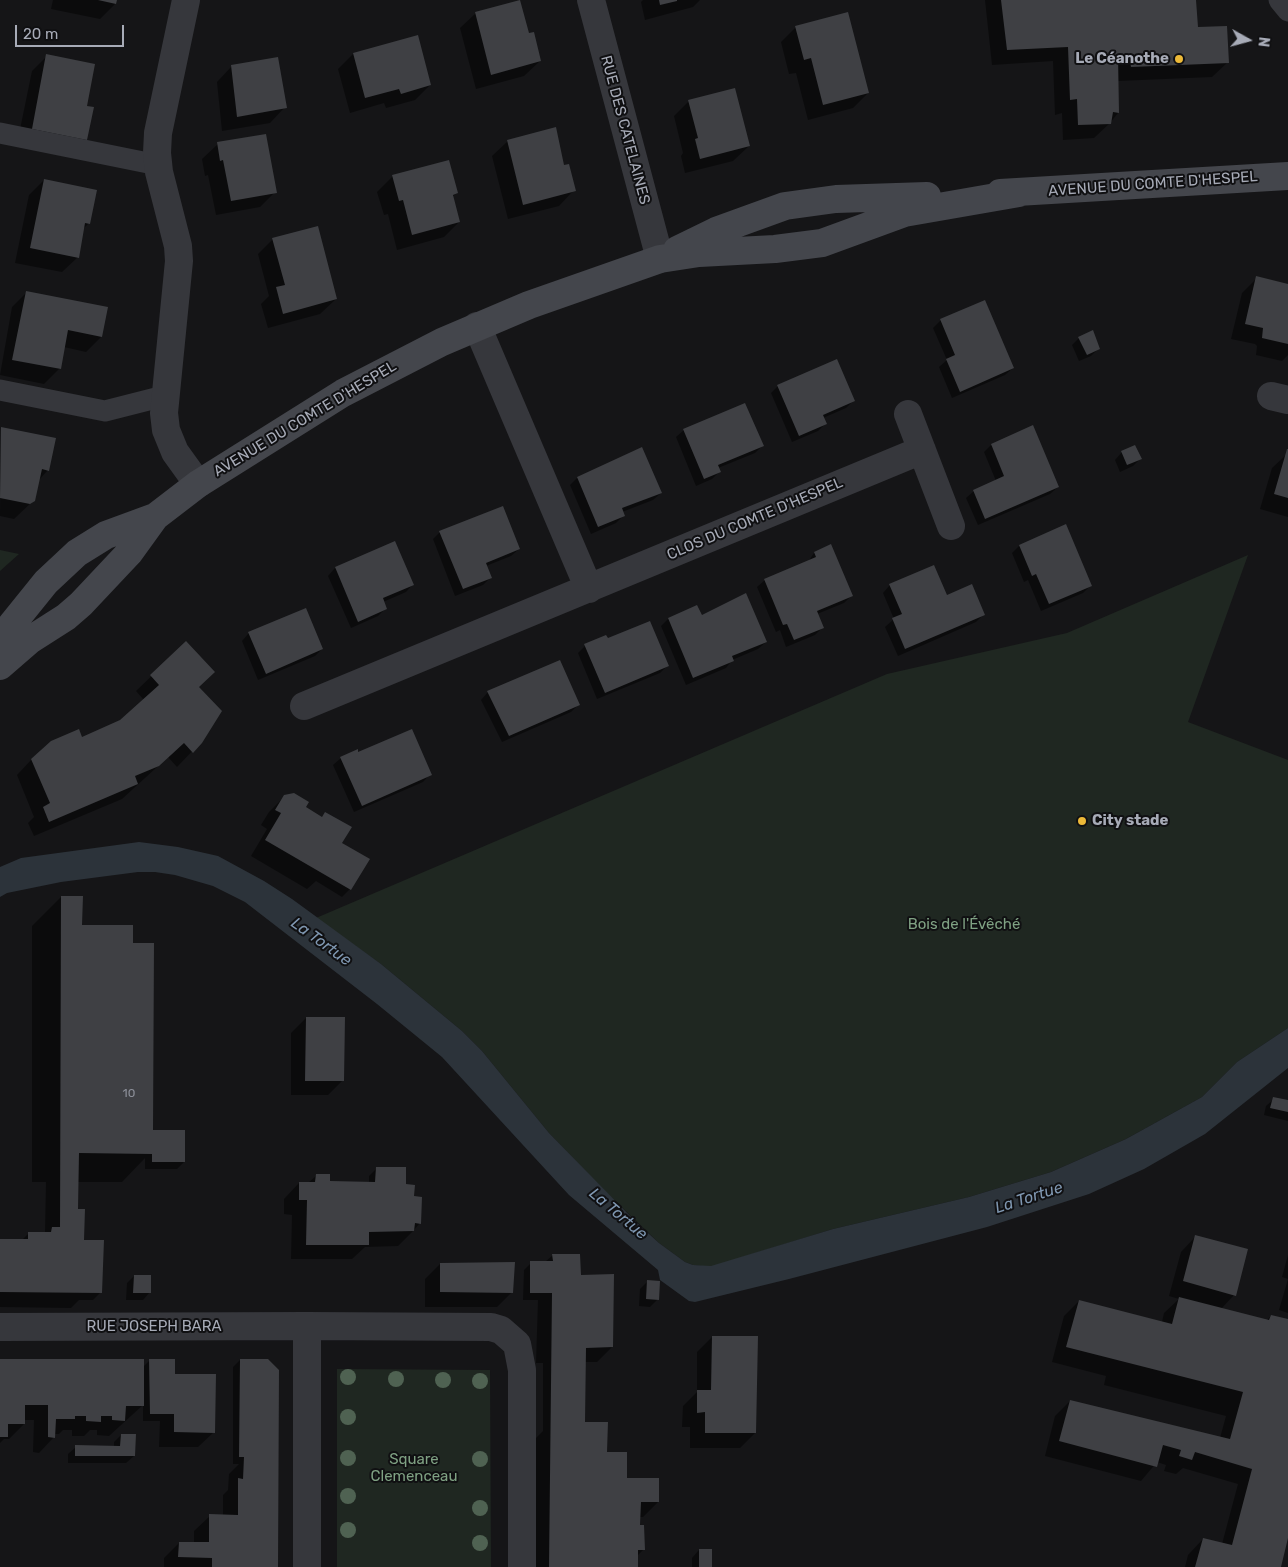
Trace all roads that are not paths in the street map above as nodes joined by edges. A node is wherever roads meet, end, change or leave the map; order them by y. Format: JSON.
{"nodes":[{"id":1,"x":186,"y":0,"type":"edge"},
{"id":2,"x":591,"y":0,"type":"edge"},
{"id":3,"x":1279,"y":0,"type":"edge"},
{"id":4,"x":1288,"y":10,"type":"edge"},
{"id":5,"x":0,"y":133,"type":"edge"},
{"id":6,"x":158,"y":165,"type":"junction"},
{"id":7,"x":1288,"y":176,"type":"edge"},
{"id":8,"x":1018,"y":193,"type":"junction"},
{"id":9,"x":660,"y":259,"type":"junction"},
{"id":10,"x":477,"y":326,"type":"junction"},
{"id":11,"x":0,"y":390,"type":"edge"},
{"id":12,"x":164,"y":396,"type":"junction"},
{"id":13,"x":908,"y":414,"type":"dead end"},
{"id":14,"x":922,"y":450,"type":"junction"},
{"id":15,"x":198,"y":484,"type":"junction"},
{"id":16,"x":155,"y":518,"type":"junction"},
{"id":17,"x":951,"y":526,"type":"dead end"},
{"id":18,"x":589,"y":589,"type":"junction"},
{"id":19,"x":0,"y":639,"type":"edge"},
{"id":20,"x":0,"y":666,"type":"edge"},
{"id":21,"x":304,"y":706,"type":"dead end"},
{"id":22,"x":308,"y":1326,"type":"junction"},
{"id":23,"x":0,"y":1327,"type":"edge"},
{"id":24,"x":307,"y":1567,"type":"edge"},
{"id":25,"x":522,"y":1567,"type":"edge"}],
"edges":[{"from":1,"to":6,"type":"street"},
{"from":2,"to":9,"type":"street","name":"RUE DES CATELAINES"},
{"from":3,"to":4,"type":"lane"},
{"from":5,"to":6,"type":"lane"},
{"from":6,"to":12,"type":"street"},
{"from":7,"to":8,"type":"street","name":"AVENUE DU COMTE D'HESPEL"},
{"from":8,"to":9,"type":"street","name":"AVENUE DU COMTE D'HESPEL"},
{"from":8,"to":9,"type":"street","name":"AVENUE DU COMTE D'HESPEL"},
{"from":9,"to":10,"type":"street","name":"AVENUE DU COMTE D'HESPEL"},
{"from":10,"to":15,"type":"street","name":"AVENUE DU COMTE D'HESPEL"},
{"from":10,"to":18,"type":"street"},
{"from":11,"to":12,"type":"lane"},
{"from":12,"to":15,"type":"street"},
{"from":13,"to":14,"type":"street"},
{"from":14,"to":17,"type":"street"},
{"from":14,"to":18,"type":"street","name":"CLOS DU COMTE D'HESPEL"},
{"from":15,"to":16,"type":"street","name":"AVENUE DU COMTE D'HESPEL"},
{"from":16,"to":19,"type":"street","name":"AVENUE DU COMTE D'HESPEL"},
{"from":16,"to":20,"type":"street","name":"AVENUE DU COMTE D'HESPEL"},
{"from":18,"to":21,"type":"street","name":"CLOS DU COMTE D'HESPEL"},
{"from":22,"to":23,"type":"street","name":"RUE JOSEPH BARA"},
{"from":22,"to":24,"type":"street"},
{"from":22,"to":25,"type":"street","name":"RUE JOSEPH BARA"}]}
